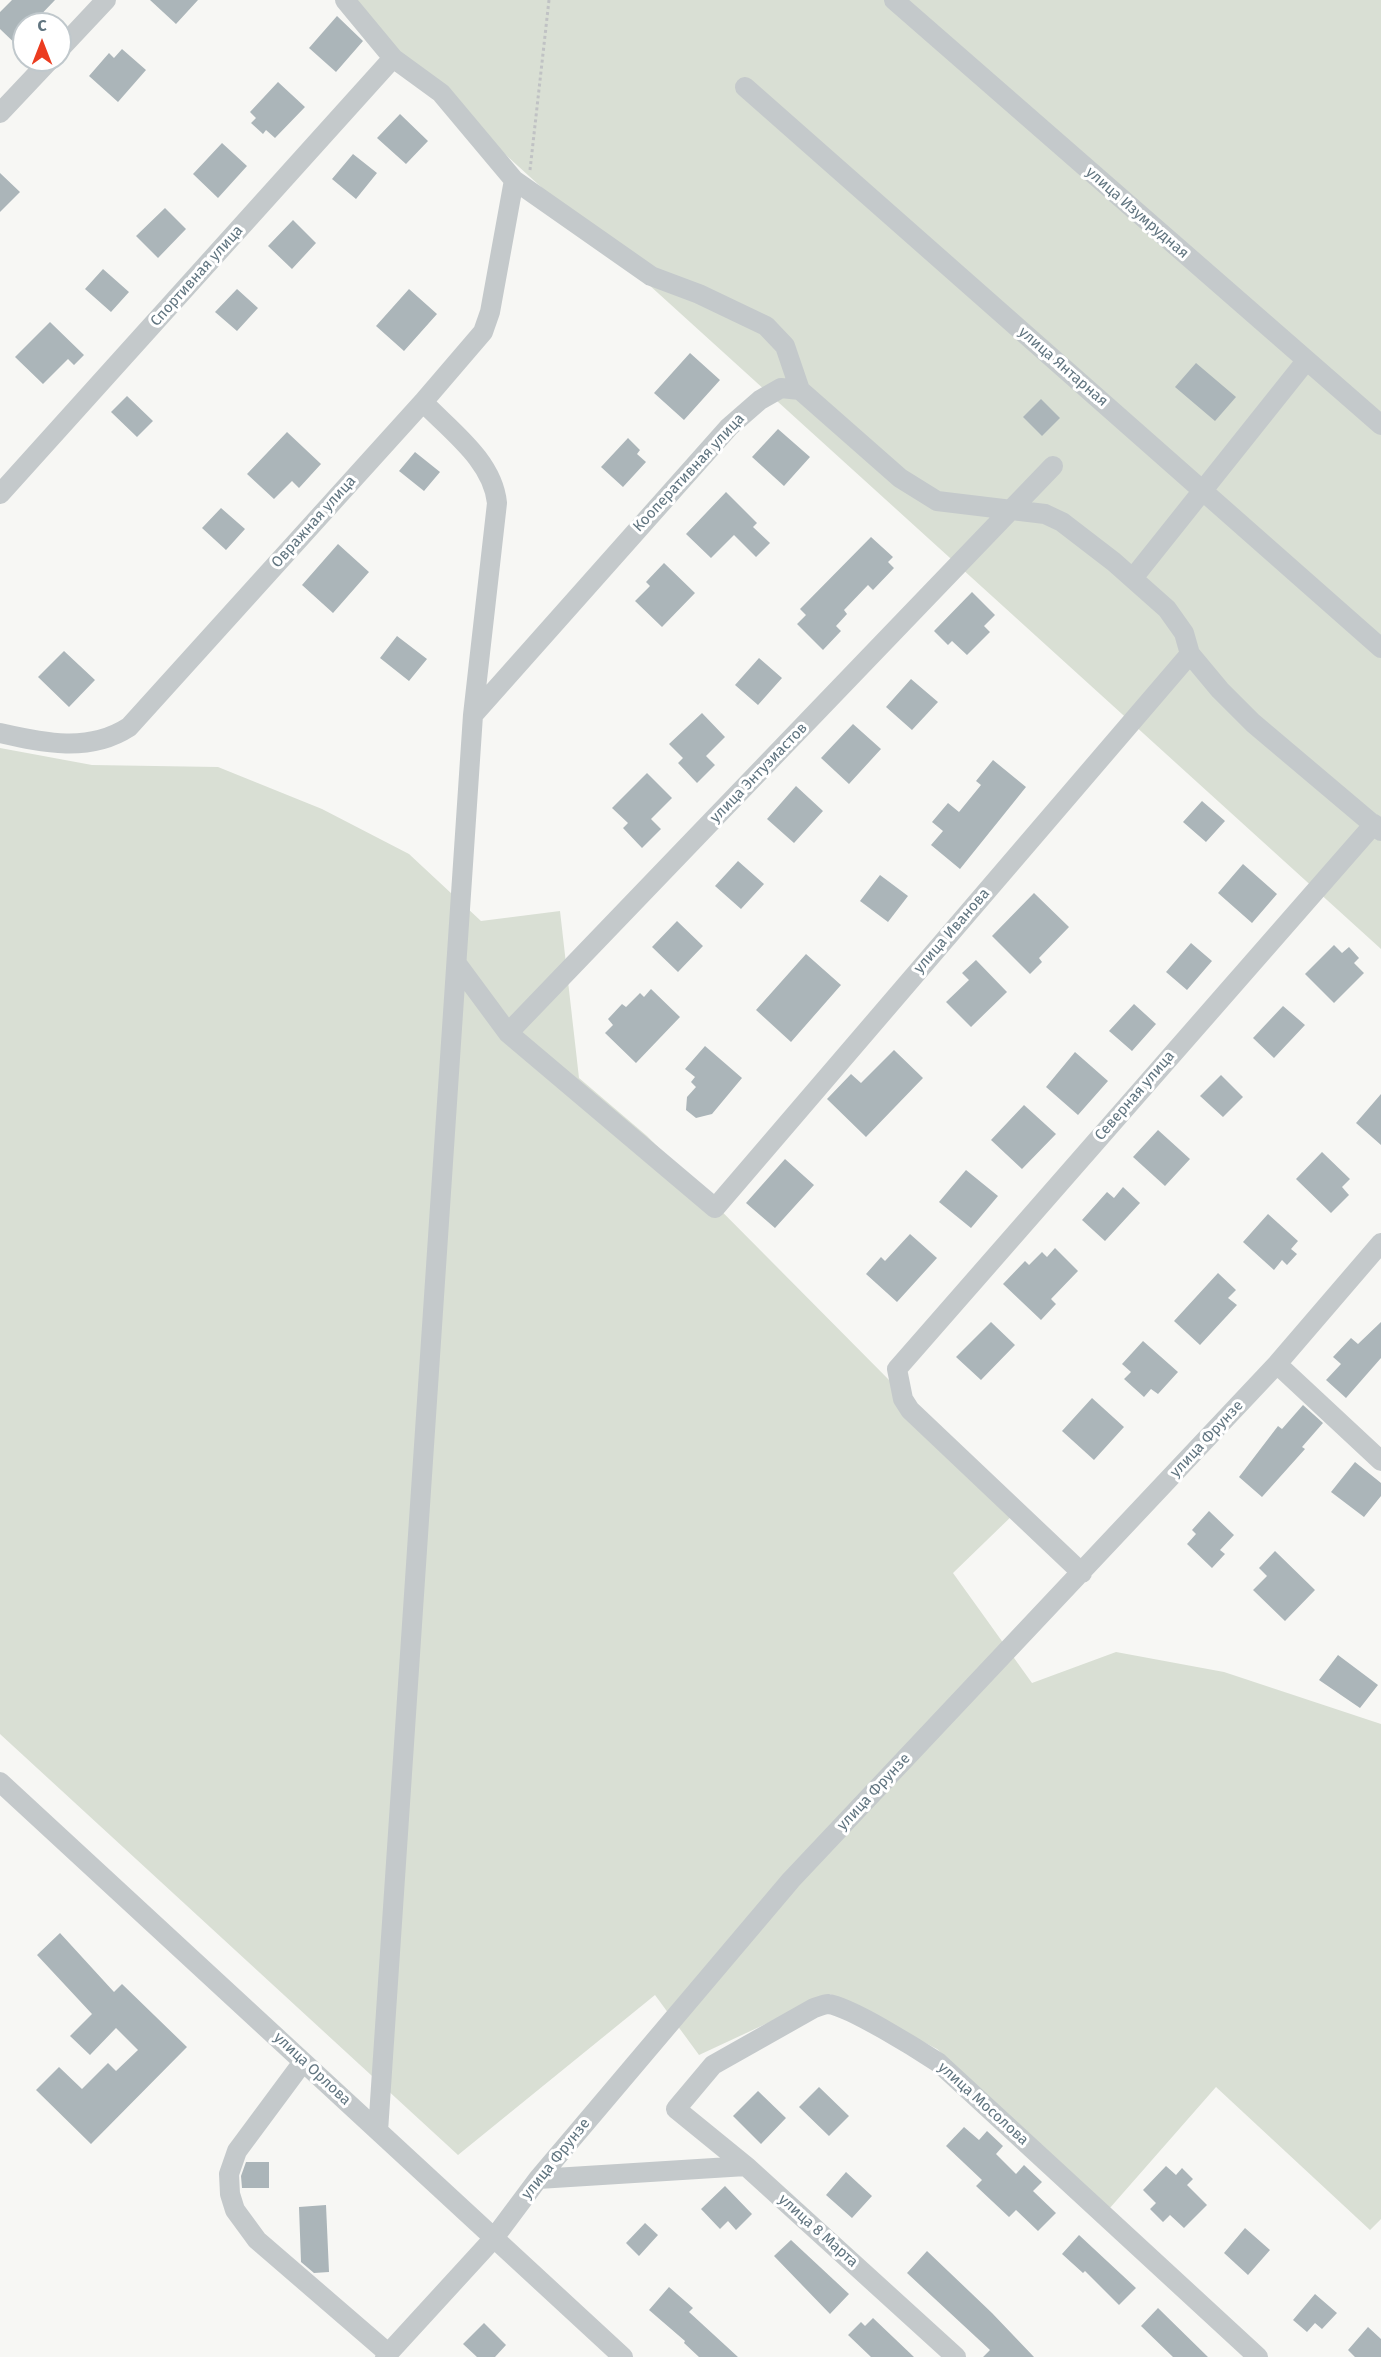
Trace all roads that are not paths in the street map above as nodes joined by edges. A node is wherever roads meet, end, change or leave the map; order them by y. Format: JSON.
{"nodes":[{"id":1,"x":106,"y":0,"type":"edge"},
{"id":2,"x":345,"y":0,"type":"edge"},
{"id":3,"x":894,"y":0,"type":"edge"},
{"id":4,"x":72,"y":36,"type":"edge"},
{"id":5,"x":393,"y":58,"type":"junction"},
{"id":6,"x":39,"y":72,"type":"edge"},
{"id":7,"x":745,"y":87,"type":"dead end"},
{"id":8,"x":0,"y":113,"type":"edge"},
{"id":9,"x":521,"y":185,"type":"junction"},
{"id":10,"x":1306,"y":361,"type":"junction"},
{"id":11,"x":800,"y":390,"type":"junction"},
{"id":12,"x":423,"y":402,"type":"junction"},
{"id":13,"x":1381,"y":425,"type":"edge"},
{"id":14,"x":1053,"y":466,"type":"dead end"},
{"id":15,"x":1202,"y":490,"type":"junction"},
{"id":16,"x":0,"y":494,"type":"edge"},
{"id":17,"x":1011,"y":512,"type":"junction"},
{"id":18,"x":1133,"y":578,"type":"junction"},
{"id":19,"x":1381,"y":648,"type":"edge"},
{"id":20,"x":1190,"y":654,"type":"junction"},
{"id":21,"x":473,"y":715,"type":"junction"},
{"id":22,"x":0,"y":732,"type":"edge"},
{"id":23,"x":1377,"y":827,"type":"edge"},
{"id":24,"x":457,"y":964,"type":"junction"},
{"id":25,"x":508,"y":1034,"type":"junction"},
{"id":26,"x":1381,"y":1243,"type":"edge"},
{"id":27,"x":1277,"y":1364,"type":"junction"},
{"id":28,"x":1381,"y":1461,"type":"edge"},
{"id":29,"x":1082,"y":1573,"type":"junction"},
{"id":30,"x":0,"y":1782,"type":"edge"},
{"id":31,"x":303,"y":2062,"type":"junction"},
{"id":32,"x":676,"y":2109,"type":"joint"},
{"id":33,"x":378,"y":2131,"type":"junction"},
{"id":34,"x":746,"y":2166,"type":"junction"},
{"id":35,"x":538,"y":2179,"type":"junction"},
{"id":36,"x":494,"y":2238,"type":"junction"},
{"id":37,"x":386,"y":2355,"type":"edge"},
{"id":38,"x":623,"y":2357,"type":"edge"},
{"id":39,"x":956,"y":2357,"type":"edge"},
{"id":40,"x":1258,"y":2357,"type":"edge"}],
"edges":[{"from":1,"to":4,"type":"street"},
{"from":2,"to":5,"type":"street"},
{"from":3,"to":10,"type":"street","name":"улица Изумрудная"},
{"from":5,"to":9,"type":"street"},
{"from":5,"to":16,"type":"street","name":"Спортивная улица"},
{"from":6,"to":8,"type":"street"},
{"from":7,"to":15,"type":"street","name":"улица Янтарная"},
{"from":9,"to":11,"type":"street"},
{"from":9,"to":12,"type":"street","name":"Овражная улица"},
{"from":10,"to":13,"type":"street","name":"улица Изумрудная"},
{"from":10,"to":15,"type":"street"},
{"from":11,"to":17,"type":"street"},
{"from":11,"to":21,"type":"street","name":"Кооперативная улица"},
{"from":12,"to":21,"type":"street"},
{"from":12,"to":22,"type":"street","name":"Овражная улица"},
{"from":14,"to":17,"type":"street","name":"улица Энтузиастов"},
{"from":15,"to":18,"type":"street"},
{"from":15,"to":19,"type":"street","name":"улица Янтарная"},
{"from":17,"to":18,"type":"street"},
{"from":17,"to":25,"type":"street","name":"улица Энтузиастов"},
{"from":18,"to":20,"type":"street"},
{"from":20,"to":23,"type":"street"},
{"from":20,"to":25,"type":"street","name":"улица Иванова"},
{"from":21,"to":24,"type":"street"},
{"from":23,"to":29,"type":"street","name":"Северная улица"},
{"from":24,"to":25,"type":"street"},
{"from":24,"to":33,"type":"street"},
{"from":26,"to":27,"type":"street","name":"улица Фрунзе"},
{"from":27,"to":28,"type":"street"},
{"from":27,"to":29,"type":"street","name":"улица Фрунзе"},
{"from":29,"to":35,"type":"street","name":"улица Фрунзе"},
{"from":30,"to":31,"type":"street","name":"улица Орлова"},
{"from":31,"to":33,"type":"street","name":"улица Орлова"},
{"from":31,"to":37,"type":"street"},
{"from":32,"to":34,"type":"street","name":"улица 8 Марта"},
{"from":32,"to":40,"type":"street","name":"улица Мосолова"},
{"from":33,"to":36,"type":"street","name":"улица Орлова"},
{"from":34,"to":35,"type":"street"},
{"from":34,"to":39,"type":"street","name":"улица 8 Марта"},
{"from":35,"to":36,"type":"street","name":"улица Фрунзе"},
{"from":36,"to":37,"type":"street","name":"улица Фрунзе"},
{"from":36,"to":38,"type":"street","name":"улица Орлова"}]}
